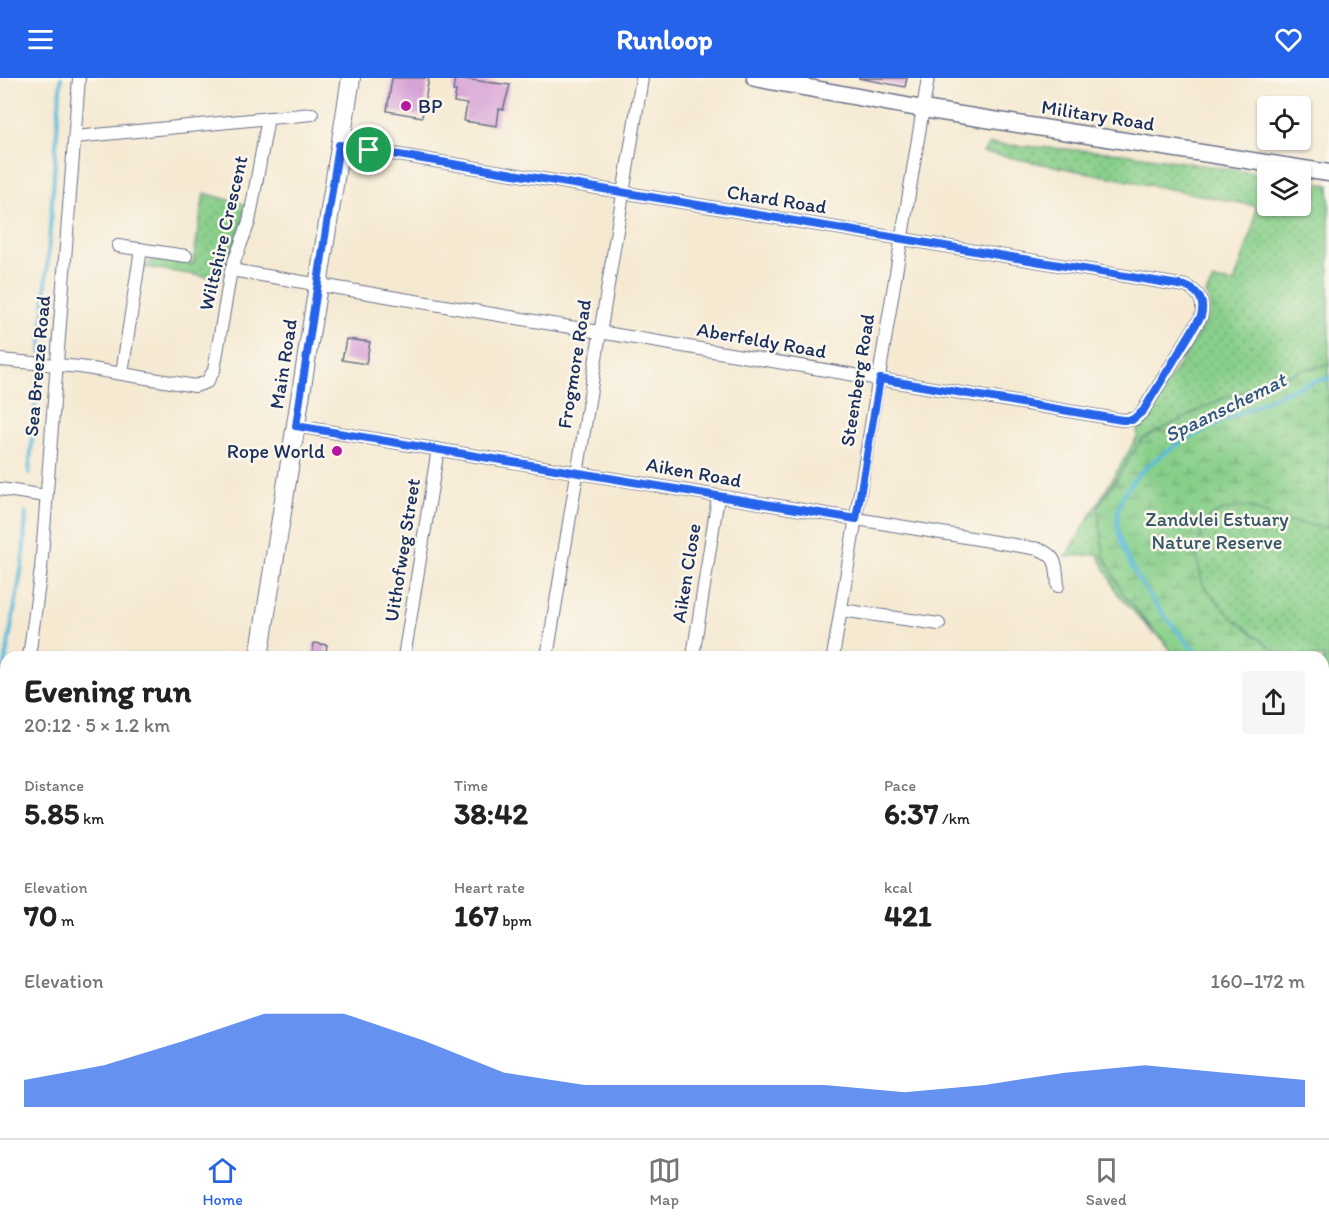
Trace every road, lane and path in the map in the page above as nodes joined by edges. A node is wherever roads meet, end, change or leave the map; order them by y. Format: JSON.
{"nodes":[{"id":1,"x":79,"y":78,"type":"edge"},
{"id":2,"x":351,"y":78,"type":"edge"},
{"id":3,"x":642,"y":78,"type":"edge"},
{"id":4,"x":755,"y":78,"type":"edge"},
{"id":5,"x":928,"y":78,"type":"edge"},
{"id":6,"x":923,"y":109,"type":"junction"},
{"id":7,"x":312,"y":114,"type":"dead end"},
{"id":8,"x":268,"y":118,"type":"junction"},
{"id":9,"x":75,"y":136,"type":"junction"},
{"id":10,"x":339,"y":145,"type":"junction"},
{"id":11,"x":1329,"y":173,"type":"edge"},
{"id":12,"x":622,"y":192,"type":"junction"},
{"id":13,"x":902,"y":239,"type":"junction"},
{"id":14,"x":118,"y":246,"type":"dead end"},
{"id":15,"x":141,"y":249,"type":"junction"},
{"id":16,"x":186,"y":256,"type":"dead end"},
{"id":17,"x":231,"y":270,"type":"junction"},
{"id":18,"x":318,"y":286,"type":"junction"},
{"id":19,"x":1202,"y":301,"type":"joint"},
{"id":20,"x":599,"y":332,"type":"junction"},
{"id":21,"x":0,"y":360,"type":"edge"},
{"id":22,"x":57,"y":366,"type":"junction"},
{"id":23,"x":122,"y":373,"type":"junction"},
{"id":24,"x":880,"y":379,"type":"junction"},
{"id":25,"x":296,"y":426,"type":"junction"},
{"id":26,"x":438,"y":449,"type":"junction"},
{"id":27,"x":577,"y":471,"type":"junction"},
{"id":28,"x":0,"y":489,"type":"edge"},
{"id":29,"x":46,"y":496,"type":"junction"},
{"id":30,"x":718,"y":497,"type":"junction"},
{"id":31,"x":856,"y":519,"type":"junction"},
{"id":32,"x":1058,"y":586,"type":"dead end"},
{"id":33,"x":841,"y":610,"type":"junction"},
{"id":34,"x":939,"y":624,"type":"dead end"},
{"id":35,"x":30,"y":651,"type":"edge"},
{"id":36,"x":260,"y":651,"type":"edge"},
{"id":37,"x":405,"y":651,"type":"edge"},
{"id":38,"x":548,"y":651,"type":"edge"},
{"id":39,"x":694,"y":651,"type":"edge"},
{"id":40,"x":834,"y":651,"type":"edge"}],
"edges":[{"from":1,"to":9,"type":"street","name":"Sea Breeze Road"},
{"from":2,"to":10,"type":"main road","name":"Main Road"},
{"from":3,"to":12,"type":"street","name":"Frogmore Road"},
{"from":4,"to":6,"type":"main road","name":"Military Road"},
{"from":5,"to":6,"type":"street","name":"Steenberg Road"},
{"from":6,"to":11,"type":"main road","name":"Military Road"},
{"from":6,"to":13,"type":"street","name":"Steenberg Road"},
{"from":7,"to":8,"type":"street"},
{"from":8,"to":9,"type":"street"},
{"from":8,"to":17,"type":"street","name":"Wiltshire Crescent"},
{"from":9,"to":22,"type":"street","name":"Sea Breeze Road"},
{"from":10,"to":12,"type":"street","name":"Chard Road"},
{"from":10,"to":18,"type":"main road","name":"Main Road"},
{"from":12,"to":13,"type":"street","name":"Chard Road"},
{"from":12,"to":20,"type":"street","name":"Frogmore Road"},
{"from":13,"to":19,"type":"street","name":"Chard Road"},
{"from":13,"to":24,"type":"street","name":"Steenberg Road"},
{"from":14,"to":15,"type":"street"},
{"from":15,"to":16,"type":"street"},
{"from":15,"to":23,"type":"street"},
{"from":17,"to":18,"type":"street","name":"Aberfeldy Road"},
{"from":17,"to":23,"type":"street","name":"Wiltshire Crescent"},
{"from":18,"to":20,"type":"street","name":"Aberfeldy Road"},
{"from":18,"to":25,"type":"main road","name":"Main Road"},
{"from":19,"to":24,"type":"street","name":"Aberfeldy Road"},
{"from":20,"to":24,"type":"street","name":"Aberfeldy Road"},
{"from":20,"to":27,"type":"street","name":"Frogmore Road"},
{"from":21,"to":22,"type":"street","name":"Wiltshire Crescent"},
{"from":22,"to":23,"type":"street","name":"Wiltshire Crescent"},
{"from":22,"to":29,"type":"street","name":"Sea Breeze Road"},
{"from":24,"to":31,"type":"street","name":"Steenberg Road"},
{"from":25,"to":26,"type":"street","name":"Aiken Road"},
{"from":25,"to":36,"type":"main road","name":"Main Road"},
{"from":26,"to":27,"type":"street","name":"Aiken Road"},
{"from":26,"to":37,"type":"street","name":"Uithofweg Street"},
{"from":27,"to":30,"type":"street","name":"Aiken Road"},
{"from":27,"to":38,"type":"street","name":"Frogmore Road"},
{"from":28,"to":29,"type":"street"},
{"from":29,"to":35,"type":"street","name":"Sea Breeze Road"},
{"from":30,"to":31,"type":"street","name":"Aiken Road"},
{"from":30,"to":39,"type":"street","name":"Aiken Close"},
{"from":31,"to":32,"type":"street","name":"Aiken Road"},
{"from":31,"to":33,"type":"street","name":"Steenberg Road"},
{"from":33,"to":34,"type":"street"},
{"from":33,"to":40,"type":"street","name":"Steenberg Road"}]}
